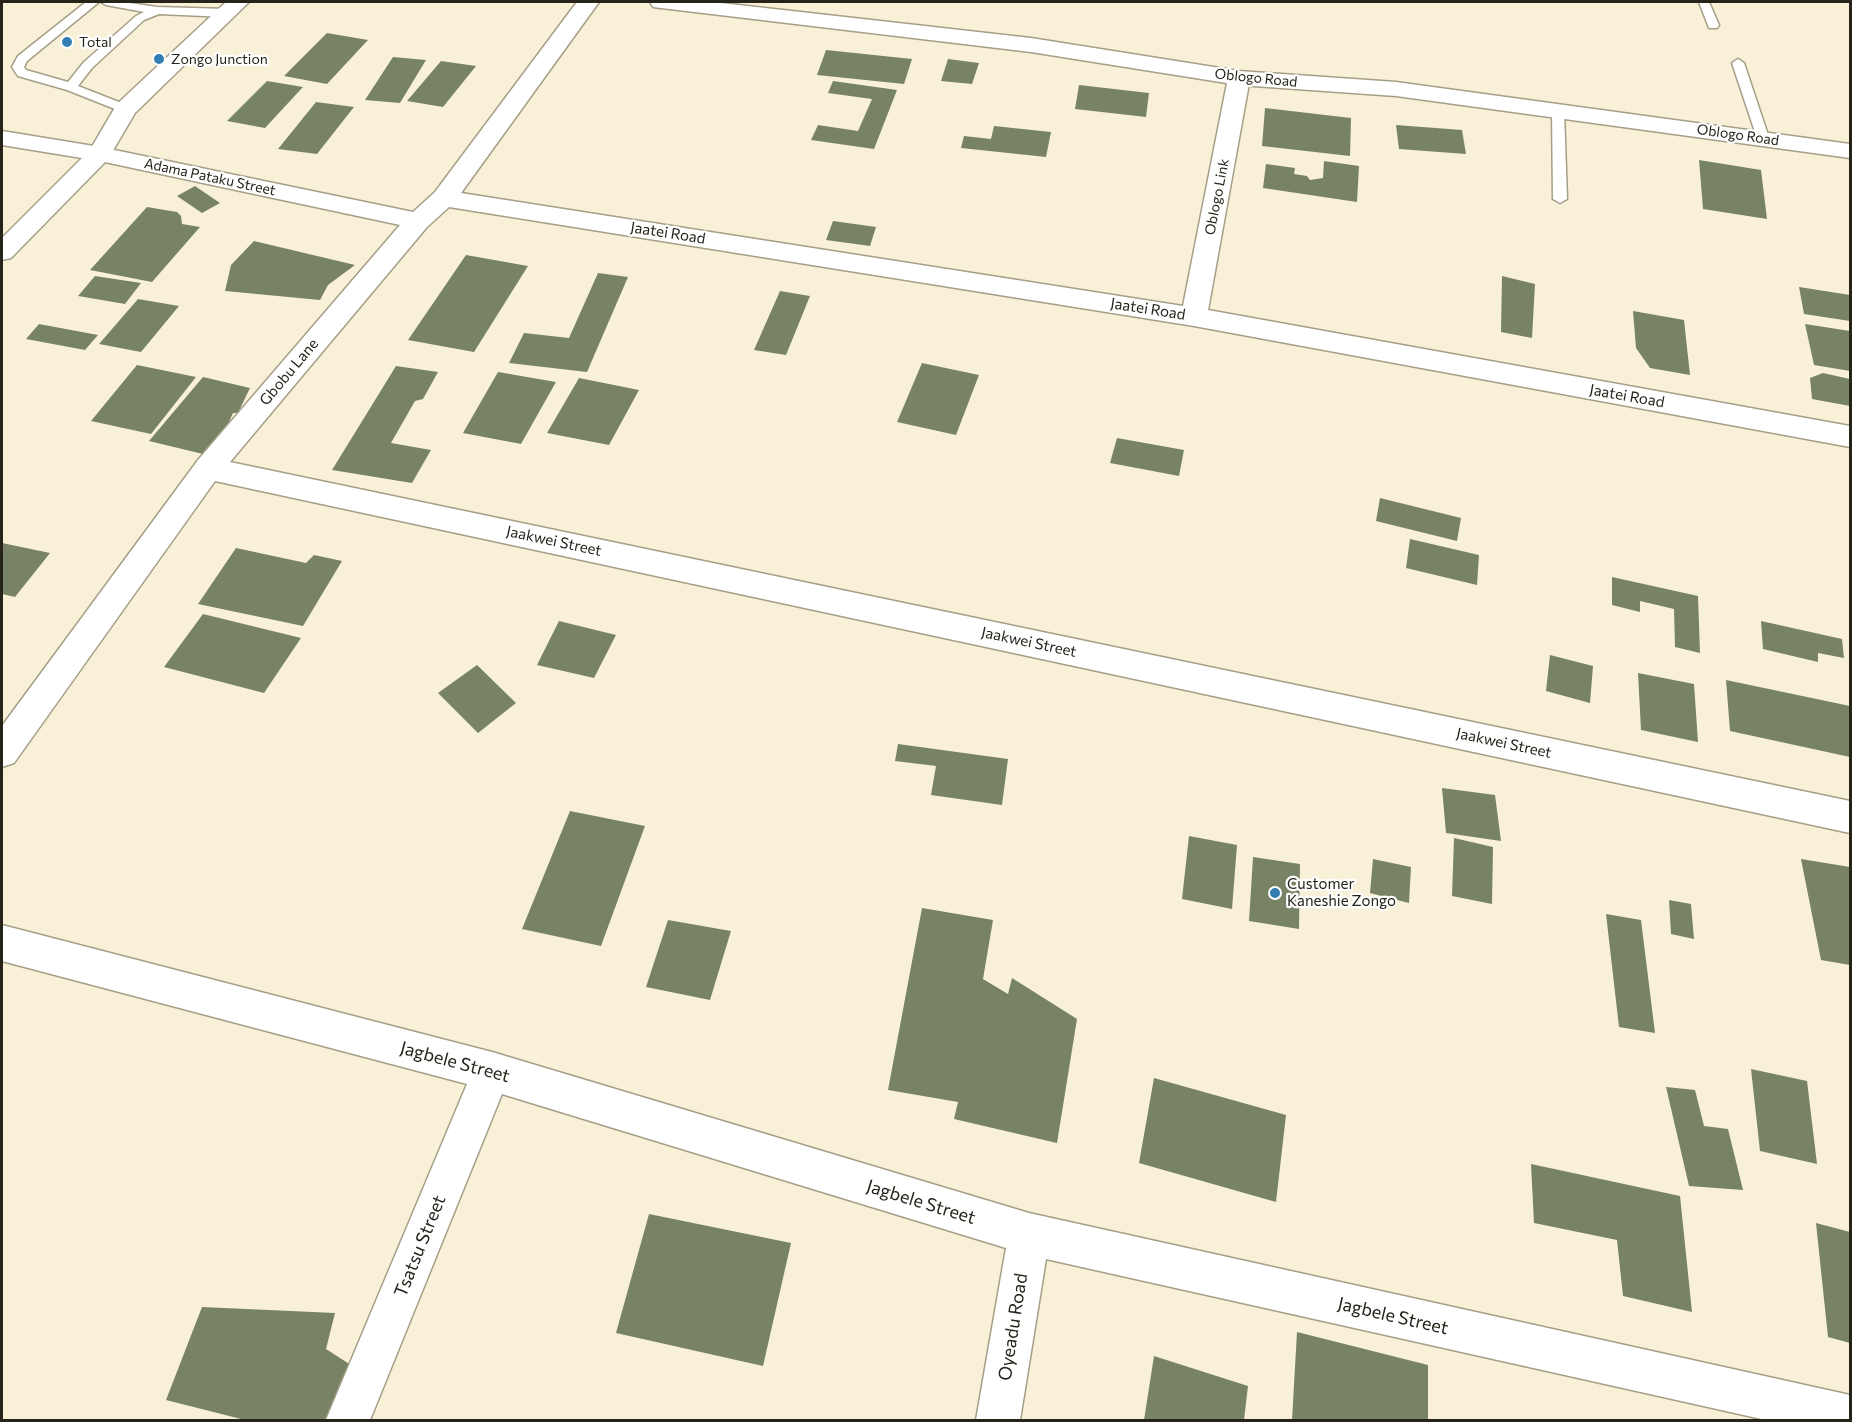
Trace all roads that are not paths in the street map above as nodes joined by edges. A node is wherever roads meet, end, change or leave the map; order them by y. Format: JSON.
{"nodes":[{"id":1,"x":93,"y":2,"type":"edge"},
{"id":2,"x":106,"y":2,"type":"edge"},
{"id":3,"x":588,"y":2,"type":"edge"},
{"id":4,"x":661,"y":2,"type":"edge"},
{"id":5,"x":1704,"y":2,"type":"edge"},
{"id":6,"x":232,"y":7,"type":"edge"},
{"id":7,"x":157,"y":11,"type":"junction"},
{"id":8,"x":1713,"y":25,"type":"dead end"},
{"id":9,"x":1738,"y":63,"type":"dead end"},
{"id":10,"x":1239,"y":78,"type":"junction"},
{"id":11,"x":71,"y":87,"type":"junction"},
{"id":12,"x":125,"y":109,"type":"junction"},
{"id":13,"x":1558,"y":110,"type":"junction"},
{"id":14,"x":2,"y":138,"type":"edge"},
{"id":15,"x":1763,"y":138,"type":"junction"},
{"id":16,"x":1851,"y":151,"type":"edge"},
{"id":17,"x":100,"y":154,"type":"junction"},
{"id":18,"x":444,"y":198,"type":"junction"},
{"id":19,"x":1560,"y":199,"type":"dead end"},
{"id":20,"x":418,"y":220,"type":"junction"},
{"id":21,"x":2,"y":252,"type":"edge"},
{"id":22,"x":1194,"y":317,"type":"junction"},
{"id":23,"x":1851,"y":437,"type":"edge"},
{"id":24,"x":208,"y":468,"type":"junction"},
{"id":25,"x":2,"y":752,"type":"edge"},
{"id":26,"x":1851,"y":817,"type":"edge"},
{"id":27,"x":2,"y":943,"type":"edge"},
{"id":28,"x":492,"y":1071,"type":"junction"},
{"id":29,"x":1029,"y":1234,"type":"junction"},
{"id":30,"x":1851,"y":1418,"type":"edge"},
{"id":31,"x":348,"y":1420,"type":"edge"},
{"id":32,"x":998,"y":1420,"type":"edge"}],
"edges":[{"from":1,"to":11,"type":"lane"},
{"from":2,"to":7,"type":"lane"},
{"from":3,"to":18,"type":"street","name":"Gbobu Lane"},
{"from":4,"to":10,"type":"street","name":"Oblogo Road"},
{"from":5,"to":8,"type":"lane"},
{"from":6,"to":7,"type":"lane"},
{"from":6,"to":12,"type":"street"},
{"from":7,"to":11,"type":"lane"},
{"from":9,"to":15,"type":"lane"},
{"from":10,"to":13,"type":"street","name":"Oblogo Road"},
{"from":10,"to":22,"type":"street","name":"Oblogo Link"},
{"from":11,"to":12,"type":"lane"},
{"from":12,"to":17,"type":"street"},
{"from":13,"to":15,"type":"street","name":"Oblogo Road"},
{"from":13,"to":19,"type":"lane"},
{"from":14,"to":17,"type":"street","name":"Adama Pataku Street"},
{"from":15,"to":16,"type":"street","name":"Oblogo Road"},
{"from":17,"to":20,"type":"street","name":"Adama Pataku Street"},
{"from":17,"to":21,"type":"street"},
{"from":18,"to":20,"type":"street","name":"Gbobu Lane"},
{"from":18,"to":22,"type":"street","name":"Jaatei Road"},
{"from":20,"to":24,"type":"street","name":"Gbobu Lane"},
{"from":22,"to":23,"type":"street","name":"Jaatei Road"},
{"from":24,"to":25,"type":"street","name":"Gbobu Lane"},
{"from":24,"to":26,"type":"street","name":"Jaakwei Street"},
{"from":27,"to":28,"type":"street","name":"Jagbele Street"},
{"from":28,"to":29,"type":"street","name":"Jagbele Street"},
{"from":28,"to":31,"type":"street","name":"Tsatsu Street"},
{"from":29,"to":30,"type":"street","name":"Jagbele Street"},
{"from":29,"to":32,"type":"street","name":"Oyeadu Road"}]}
